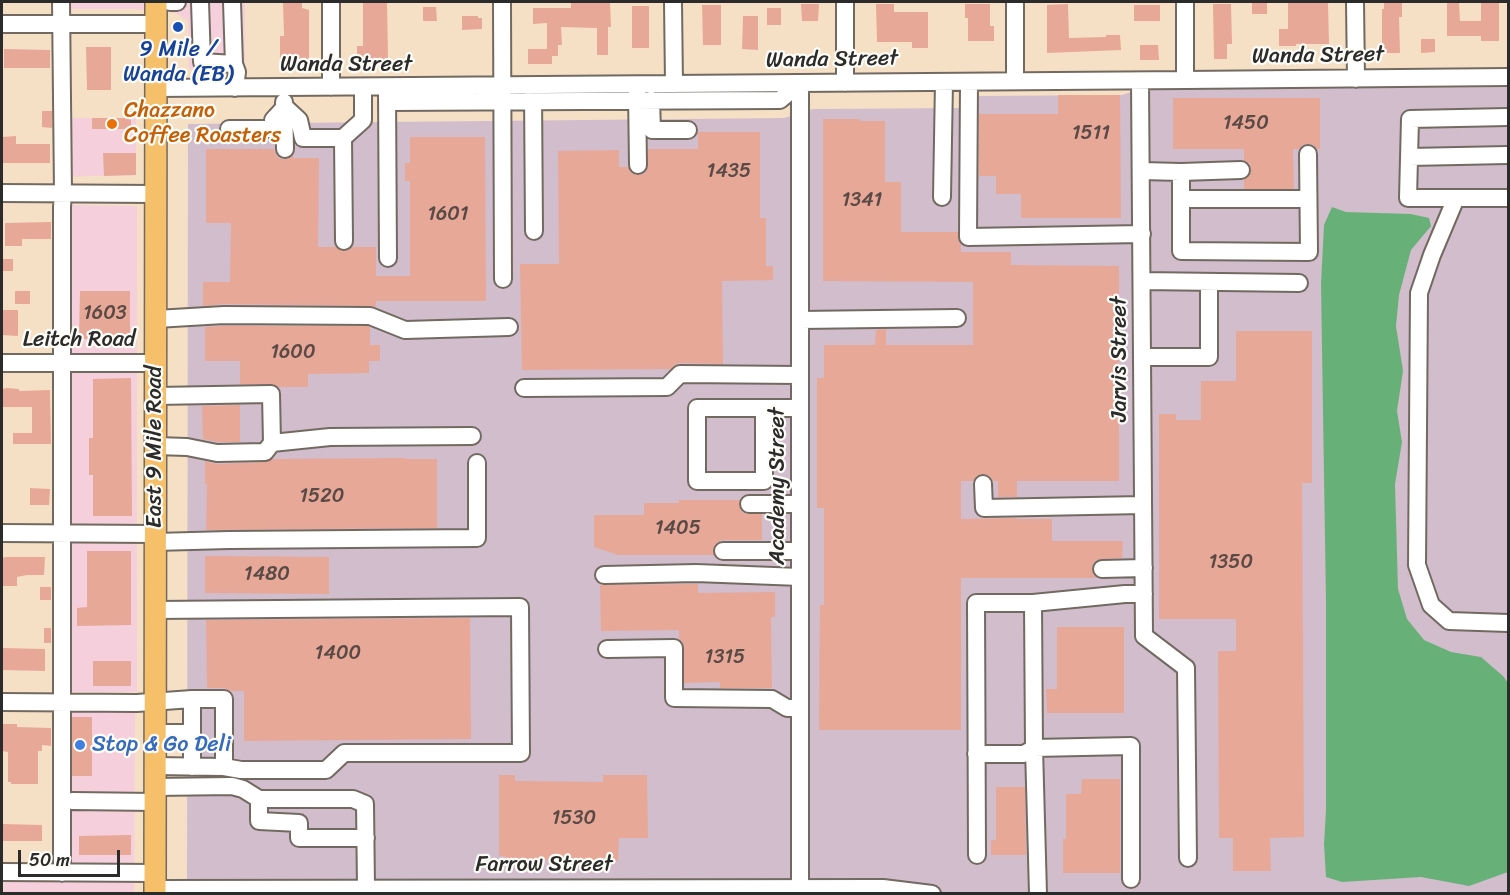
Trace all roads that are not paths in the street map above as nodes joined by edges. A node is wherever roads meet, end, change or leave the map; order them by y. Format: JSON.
{"nodes":[{"id":1,"x":62,"y":2,"type":"edge"},
{"id":2,"x":156,"y":2,"type":"edge"},
{"id":3,"x":170,"y":2,"type":"edge"},
{"id":4,"x":177,"y":2,"type":"edge"},
{"id":5,"x":200,"y":2,"type":"edge"},
{"id":6,"x":232,"y":2,"type":"edge"},
{"id":7,"x":331,"y":2,"type":"edge"},
{"id":8,"x":502,"y":2,"type":"edge"},
{"id":9,"x":674,"y":2,"type":"edge"},
{"id":10,"x":845,"y":2,"type":"edge"},
{"id":11,"x":1014,"y":2,"type":"edge"},
{"id":12,"x":1185,"y":2,"type":"edge"},
{"id":13,"x":1355,"y":2,"type":"edge"},
{"id":14,"x":2,"y":24,"type":"edge"},
{"id":15,"x":62,"y":24,"type":"junction"},
{"id":16,"x":156,"y":24,"type":"junction"},
{"id":17,"x":234,"y":63,"type":"junction"},
{"id":18,"x":1509,"y":76,"type":"edge"},
{"id":19,"x":1356,"y":79,"type":"junction"},
{"id":20,"x":1185,"y":80,"type":"junction"},
{"id":21,"x":1015,"y":81,"type":"junction"},
{"id":22,"x":1140,"y":81,"type":"junction"},
{"id":23,"x":845,"y":82,"type":"junction"},
{"id":24,"x":944,"y":82,"type":"junction"},
{"id":25,"x":969,"y":82,"type":"junction"},
{"id":26,"x":800,"y":83,"type":"junction"},
{"id":27,"x":674,"y":84,"type":"junction"},
{"id":28,"x":284,"y":87,"type":"junction"},
{"id":29,"x":331,"y":87,"type":"junction"},
{"id":30,"x":363,"y":87,"type":"junction"},
{"id":31,"x":155,"y":88,"type":"junction"},
{"id":32,"x":235,"y":88,"type":"junction"},
{"id":33,"x":533,"y":93,"type":"junction"},
{"id":34,"x":502,"y":94,"type":"junction"},
{"id":35,"x":387,"y":95,"type":"junction"},
{"id":36,"x":642,"y":95,"type":"junction"},
{"id":37,"x":285,"y":107,"type":"junction"},
{"id":38,"x":1509,"y":117,"type":"edge"},
{"id":39,"x":229,"y":129,"type":"dead end"},
{"id":40,"x":688,"y":130,"type":"dead end"},
{"id":41,"x":343,"y":138,"type":"junction"},
{"id":42,"x":285,"y":149,"type":"dead end"},
{"id":43,"x":1308,"y":154,"type":"dead end"},
{"id":44,"x":1509,"y":155,"type":"edge"},
{"id":45,"x":1409,"y":157,"type":"junction"},
{"id":46,"x":638,"y":165,"type":"dead end"},
{"id":47,"x":1241,"y":170,"type":"dead end"},
{"id":48,"x":1142,"y":171,"type":"junction"},
{"id":49,"x":1181,"y":172,"type":"junction"},
{"id":50,"x":2,"y":193,"type":"edge"},
{"id":51,"x":63,"y":193,"type":"junction"},
{"id":52,"x":155,"y":194,"type":"junction"},
{"id":53,"x":942,"y":197,"type":"dead end"},
{"id":54,"x":1456,"y":198,"type":"junction"},
{"id":55,"x":1509,"y":198,"type":"edge"},
{"id":56,"x":1181,"y":199,"type":"junction"},
{"id":57,"x":1308,"y":199,"type":"junction"},
{"id":58,"x":534,"y":231,"type":"dead end"},
{"id":59,"x":1142,"y":234,"type":"junction"},
{"id":60,"x":344,"y":241,"type":"dead end"},
{"id":61,"x":388,"y":258,"type":"dead end"},
{"id":62,"x":503,"y":279,"type":"dead end"},
{"id":63,"x":1142,"y":281,"type":"junction"},
{"id":64,"x":1209,"y":282,"type":"junction"},
{"id":65,"x":1299,"y":283,"type":"dead end"},
{"id":66,"x":957,"y":318,"type":"dead end"},
{"id":67,"x":156,"y":319,"type":"junction"},
{"id":68,"x":800,"y":320,"type":"junction"},
{"id":69,"x":509,"y":327,"type":"dead end"},
{"id":70,"x":1142,"y":357,"type":"junction"},
{"id":71,"x":2,"y":363,"type":"edge"},
{"id":72,"x":63,"y":363,"type":"junction"},
{"id":73,"x":156,"y":363,"type":"junction"},
{"id":74,"x":800,"y":375,"type":"junction"},
{"id":75,"x":524,"y":387,"type":"dead end"},
{"id":76,"x":156,"y":396,"type":"junction"},
{"id":77,"x":764,"y":408,"type":"junction"},
{"id":78,"x":800,"y":408,"type":"junction"},
{"id":79,"x":472,"y":436,"type":"dead end"},
{"id":80,"x":272,"y":443,"type":"junction"},
{"id":81,"x":156,"y":447,"type":"junction"},
{"id":82,"x":477,"y":463,"type":"dead end"},
{"id":83,"x":983,"y":484,"type":"dead end"},
{"id":84,"x":749,"y":504,"type":"dead end"},
{"id":85,"x":800,"y":504,"type":"junction"},
{"id":86,"x":1143,"y":505,"type":"junction"},
{"id":87,"x":2,"y":533,"type":"edge"},
{"id":88,"x":62,"y":533,"type":"junction"},
{"id":89,"x":155,"y":538,"type":"junction"},
{"id":90,"x":723,"y":551,"type":"dead end"},
{"id":91,"x":800,"y":551,"type":"junction"},
{"id":92,"x":1144,"y":568,"type":"junction"},
{"id":93,"x":1102,"y":569,"type":"dead end"},
{"id":94,"x":604,"y":575,"type":"dead end"},
{"id":95,"x":800,"y":577,"type":"junction"},
{"id":96,"x":1144,"y":594,"type":"junction"},
{"id":97,"x":1033,"y":603,"type":"junction"},
{"id":98,"x":155,"y":610,"type":"junction"},
{"id":99,"x":1509,"y":623,"type":"edge"},
{"id":100,"x":607,"y":649,"type":"dead end"},
{"id":101,"x":192,"y":699,"type":"junction"},
{"id":102,"x":2,"y":702,"type":"edge"},
{"id":103,"x":155,"y":702,"type":"junction"},
{"id":104,"x":62,"y":703,"type":"junction"},
{"id":105,"x":800,"y":708,"type":"junction"},
{"id":106,"x":155,"y":733,"type":"junction"},
{"id":107,"x":192,"y":733,"type":"junction"},
{"id":108,"x":1034,"y":748,"type":"junction"},
{"id":109,"x":976,"y":754,"type":"junction"},
{"id":110,"x":192,"y":767,"type":"junction"},
{"id":111,"x":224,"y":767,"type":"junction"},
{"id":112,"x":155,"y":785,"type":"junction"},
{"id":113,"x":259,"y":799,"type":"junction"},
{"id":114,"x":299,"y":799,"type":"junction"},
{"id":115,"x":72,"y":801,"type":"dead end"},
{"id":116,"x":299,"y":822,"type":"junction"},
{"id":117,"x":366,"y":838,"type":"junction"},
{"id":118,"x":977,"y":855,"type":"dead end"},
{"id":119,"x":1188,"y":858,"type":"dead end"},
{"id":120,"x":2,"y":872,"type":"edge"},
{"id":121,"x":62,"y":873,"type":"junction"},
{"id":122,"x":1131,"y":879,"type":"dead end"},
{"id":123,"x":155,"y":885,"type":"edge"},
{"id":124,"x":366,"y":888,"type":"junction"},
{"id":125,"x":800,"y":888,"type":"junction"},
{"id":126,"x":292,"y":891,"type":"edge"},
{"id":127,"x":458,"y":891,"type":"edge"},
{"id":128,"x":589,"y":891,"type":"edge"},
{"id":129,"x":735,"y":891,"type":"edge"},
{"id":130,"x":932,"y":894,"type":"edge"},
{"id":131,"x":1038,"y":894,"type":"edge"}],
"edges":[{"from":1,"to":15,"type":"street"},
{"from":2,"to":16,"type":"main road","name":"East 9 Mile Road"},
{"from":3,"to":4,"type":"street"},
{"from":5,"to":17,"type":"street"},
{"from":6,"to":17,"type":"street"},
{"from":7,"to":29,"type":"street"},
{"from":8,"to":34,"type":"street"},
{"from":9,"to":27,"type":"street"},
{"from":10,"to":23,"type":"street"},
{"from":11,"to":21,"type":"street"},
{"from":12,"to":20,"type":"street"},
{"from":13,"to":19,"type":"street"},
{"from":14,"to":15,"type":"street"},
{"from":15,"to":16,"type":"street"},
{"from":15,"to":51,"type":"street"},
{"from":16,"to":31,"type":"main road","name":"East 9 Mile Road"},
{"from":17,"to":32,"type":"street"},
{"from":18,"to":19,"type":"street","name":"Wanda Street"},
{"from":19,"to":20,"type":"street","name":"Wanda Street"},
{"from":20,"to":22,"type":"street","name":"Wanda Street"},
{"from":21,"to":22,"type":"street","name":"Wanda Street"},
{"from":21,"to":25,"type":"street","name":"Wanda Street"},
{"from":22,"to":48,"type":"street","name":"Jarvis Street"},
{"from":23,"to":24,"type":"street","name":"Wanda Street"},
{"from":23,"to":26,"type":"street","name":"Wanda Street"},
{"from":24,"to":25,"type":"street","name":"Wanda Street"},
{"from":24,"to":53,"type":"street"},
{"from":25,"to":59,"type":"street"},
{"from":26,"to":27,"type":"street","name":"Wanda Street"},
{"from":26,"to":36,"type":"street"},
{"from":26,"to":68,"type":"street","name":"Academy Street"},
{"from":27,"to":36,"type":"street","name":"Wanda Street"},
{"from":28,"to":29,"type":"street","name":"Wanda Street"},
{"from":28,"to":32,"type":"street","name":"Wanda Street"},
{"from":28,"to":37,"type":"street"},
{"from":29,"to":30,"type":"street","name":"Wanda Street"},
{"from":30,"to":35,"type":"street","name":"Wanda Street"},
{"from":30,"to":41,"type":"street"},
{"from":31,"to":32,"type":"street","name":"Wanda Street"},
{"from":31,"to":52,"type":"main road","name":"East 9 Mile Road"},
{"from":33,"to":34,"type":"street","name":"Wanda Street"},
{"from":33,"to":36,"type":"street","name":"Wanda Street"},
{"from":33,"to":58,"type":"street"},
{"from":34,"to":35,"type":"street","name":"Wanda Street"},
{"from":34,"to":62,"type":"street"},
{"from":35,"to":61,"type":"street"},
{"from":36,"to":40,"type":"street"},
{"from":36,"to":46,"type":"street"},
{"from":37,"to":39,"type":"street"},
{"from":37,"to":41,"type":"street"},
{"from":37,"to":42,"type":"street"},
{"from":38,"to":45,"type":"street"},
{"from":41,"to":60,"type":"street"},
{"from":43,"to":57,"type":"street"},
{"from":44,"to":45,"type":"street"},
{"from":45,"to":54,"type":"street"},
{"from":47,"to":49,"type":"street"},
{"from":48,"to":49,"type":"street"},
{"from":48,"to":59,"type":"street","name":"Jarvis Street"},
{"from":49,"to":56,"type":"street"},
{"from":50,"to":51,"type":"street"},
{"from":51,"to":52,"type":"street"},
{"from":51,"to":72,"type":"street"},
{"from":52,"to":67,"type":"main road","name":"East 9 Mile Road"},
{"from":54,"to":55,"type":"street"},
{"from":54,"to":99,"type":"street"},
{"from":56,"to":57,"type":"street"},
{"from":56,"to":57,"type":"street"},
{"from":59,"to":63,"type":"street","name":"Jarvis Street"},
{"from":63,"to":64,"type":"street"},
{"from":63,"to":70,"type":"street","name":"Jarvis Street"},
{"from":64,"to":65,"type":"street"},
{"from":64,"to":70,"type":"street"},
{"from":66,"to":68,"type":"street"},
{"from":67,"to":69,"type":"street"},
{"from":67,"to":73,"type":"main road","name":"East 9 Mile Road"},
{"from":68,"to":74,"type":"street","name":"Academy Street"},
{"from":70,"to":86,"type":"street","name":"Jarvis Street"},
{"from":71,"to":72,"type":"street","name":"Leitch Road"},
{"from":72,"to":73,"type":"street","name":"Leitch Road"},
{"from":72,"to":88,"type":"street"},
{"from":73,"to":76,"type":"main road","name":"East 9 Mile Road"},
{"from":74,"to":75,"type":"street"},
{"from":74,"to":78,"type":"street","name":"Academy Street"},
{"from":76,"to":80,"type":"street"},
{"from":76,"to":81,"type":"main road","name":"East 9 Mile Road"},
{"from":77,"to":77,"type":"street"},
{"from":77,"to":78,"type":"street"},
{"from":78,"to":85,"type":"street","name":"Academy Street"},
{"from":79,"to":80,"type":"street"},
{"from":80,"to":81,"type":"street"},
{"from":81,"to":89,"type":"main road","name":"East 9 Mile Road"},
{"from":82,"to":89,"type":"street"},
{"from":83,"to":86,"type":"street"},
{"from":84,"to":85,"type":"street"},
{"from":85,"to":91,"type":"street","name":"Academy Street"},
{"from":86,"to":92,"type":"street","name":"Jarvis Street"},
{"from":87,"to":88,"type":"street"},
{"from":88,"to":89,"type":"street"},
{"from":88,"to":104,"type":"street"},
{"from":89,"to":98,"type":"main road","name":"East 9 Mile Road"},
{"from":90,"to":91,"type":"street"},
{"from":91,"to":95,"type":"street","name":"Academy Street"},
{"from":92,"to":93,"type":"street"},
{"from":92,"to":96,"type":"street","name":"Jarvis Street"},
{"from":94,"to":95,"type":"street"},
{"from":95,"to":105,"type":"street","name":"Academy Street"},
{"from":96,"to":97,"type":"street"},
{"from":96,"to":119,"type":"street","name":"Jarvis Street"},
{"from":97,"to":108,"type":"street"},
{"from":97,"to":109,"type":"street"},
{"from":98,"to":103,"type":"main road","name":"East 9 Mile Road"},
{"from":98,"to":111,"type":"street"},
{"from":100,"to":105,"type":"street"},
{"from":101,"to":103,"type":"street"},
{"from":101,"to":107,"type":"street"},
{"from":101,"to":111,"type":"street"},
{"from":102,"to":104,"type":"street"},
{"from":103,"to":104,"type":"street"},
{"from":103,"to":106,"type":"main road","name":"East 9 Mile Road"},
{"from":104,"to":121,"type":"street"},
{"from":105,"to":125,"type":"street","name":"Academy Street"},
{"from":106,"to":107,"type":"street"},
{"from":106,"to":112,"type":"main road","name":"East 9 Mile Road"},
{"from":107,"to":110,"type":"street"},
{"from":108,"to":109,"type":"street"},
{"from":108,"to":122,"type":"street"},
{"from":108,"to":131,"type":"street"},
{"from":109,"to":118,"type":"street"},
{"from":110,"to":111,"type":"street"},
{"from":110,"to":112,"type":"street"},
{"from":112,"to":113,"type":"street"},
{"from":112,"to":115,"type":"street"},
{"from":112,"to":123,"type":"main road","name":"East 9 Mile Road"},
{"from":113,"to":114,"type":"street"},
{"from":113,"to":116,"type":"street"},
{"from":114,"to":116,"type":"street"},
{"from":114,"to":117,"type":"street"},
{"from":116,"to":117,"type":"street"},
{"from":117,"to":124,"type":"street"},
{"from":120,"to":121,"type":"street","name":"Farrow Street"},
{"from":121,"to":123,"type":"street","name":"Farrow Street"},
{"from":123,"to":126,"type":"street","name":"Farrow Street"},
{"from":124,"to":126,"type":"street","name":"Farrow Street"},
{"from":124,"to":127,"type":"street","name":"Farrow Street"},
{"from":125,"to":129,"type":"street","name":"Farrow Street"},
{"from":125,"to":130,"type":"street","name":"Farrow Street"},
{"from":127,"to":128,"type":"street","name":"Farrow Street"},
{"from":128,"to":129,"type":"street","name":"Farrow Street"}]}
